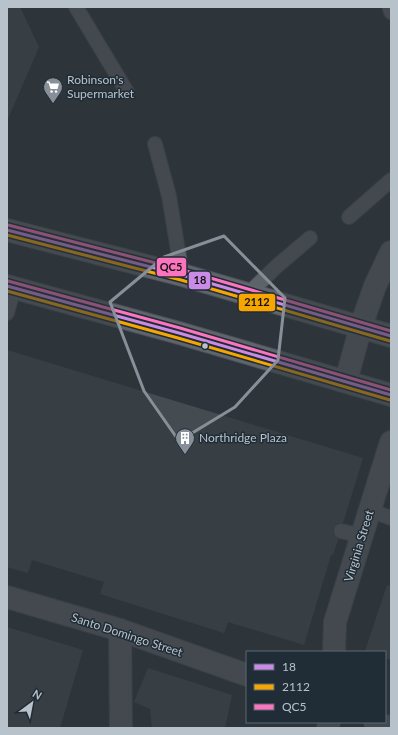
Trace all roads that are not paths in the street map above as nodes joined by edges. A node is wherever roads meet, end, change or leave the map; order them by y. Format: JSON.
{"nodes":[{"id":1,"x":76,"y":7,"type":"edge"},
{"id":2,"x":127,"y":92,"type":"dead end"},
{"id":3,"x":154,"y":144,"type":"dead end"},
{"id":4,"x":391,"y":180,"type":"edge"},
{"id":5,"x":349,"y":217,"type":"dead end"},
{"id":6,"x":7,"y":230,"type":"edge"},
{"id":7,"x":310,"y":238,"type":"dead end"},
{"id":8,"x":391,"y":252,"type":"edge"},
{"id":9,"x":182,"y":275,"type":"junction"},
{"id":10,"x":11,"y":287,"type":"edge"},
{"id":11,"x":248,"y":294,"type":"junction"},
{"id":12,"x":7,"y":313,"type":"edge"},
{"id":13,"x":361,"y":326,"type":"junction"},
{"id":14,"x":391,"y":336,"type":"edge"},
{"id":15,"x":346,"y":381,"type":"junction"},
{"id":16,"x":391,"y":395,"type":"edge"},
{"id":17,"x":391,"y":442,"type":"edge"},
{"id":18,"x":369,"y":510,"type":"junction"},
{"id":19,"x":391,"y":518,"type":"edge"},
{"id":20,"x":341,"y":531,"type":"dead end"},
{"id":21,"x":362,"y":536,"type":"junction"},
{"id":22,"x":7,"y":597,"type":"edge"},
{"id":23,"x":120,"y":630,"type":"junction"},
{"id":24,"x":334,"y":651,"type":"edge"},
{"id":25,"x":246,"y":675,"type":"edge"},
{"id":26,"x":378,"y":723,"type":"edge"},
{"id":27,"x":121,"y":728,"type":"edge"},
{"id":28,"x":391,"y":728,"type":"edge"}],
"edges":[{"from":1,"to":2,"type":"lane"},
{"from":3,"to":9,"type":"lane"},
{"from":4,"to":5,"type":"lane"},
{"from":6,"to":9,"type":"main road"},
{"from":7,"to":11,"type":"lane"},
{"from":8,"to":13,"type":"street"},
{"from":9,"to":11,"type":"main road"},
{"from":10,"to":12,"type":"lane"},
{"from":10,"to":15,"type":"main road"},
{"from":11,"to":13,"type":"main road"},
{"from":13,"to":14,"type":"main road"},
{"from":13,"to":15,"type":"street"},
{"from":15,"to":16,"type":"main road"},
{"from":17,"to":18,"type":"street","name":"Virginia Street"},
{"from":18,"to":19,"type":"lane"},
{"from":18,"to":21,"type":"street","name":"Virginia Street"},
{"from":20,"to":21,"type":"lane"},
{"from":21,"to":24,"type":"street","name":"Virginia Street"},
{"from":22,"to":23,"type":"street","name":"Santo Domingo Street"},
{"from":23,"to":25,"type":"street","name":"Santo Domingo Street"},
{"from":23,"to":27,"type":"street"},
{"from":26,"to":28,"type":"street"}]}
